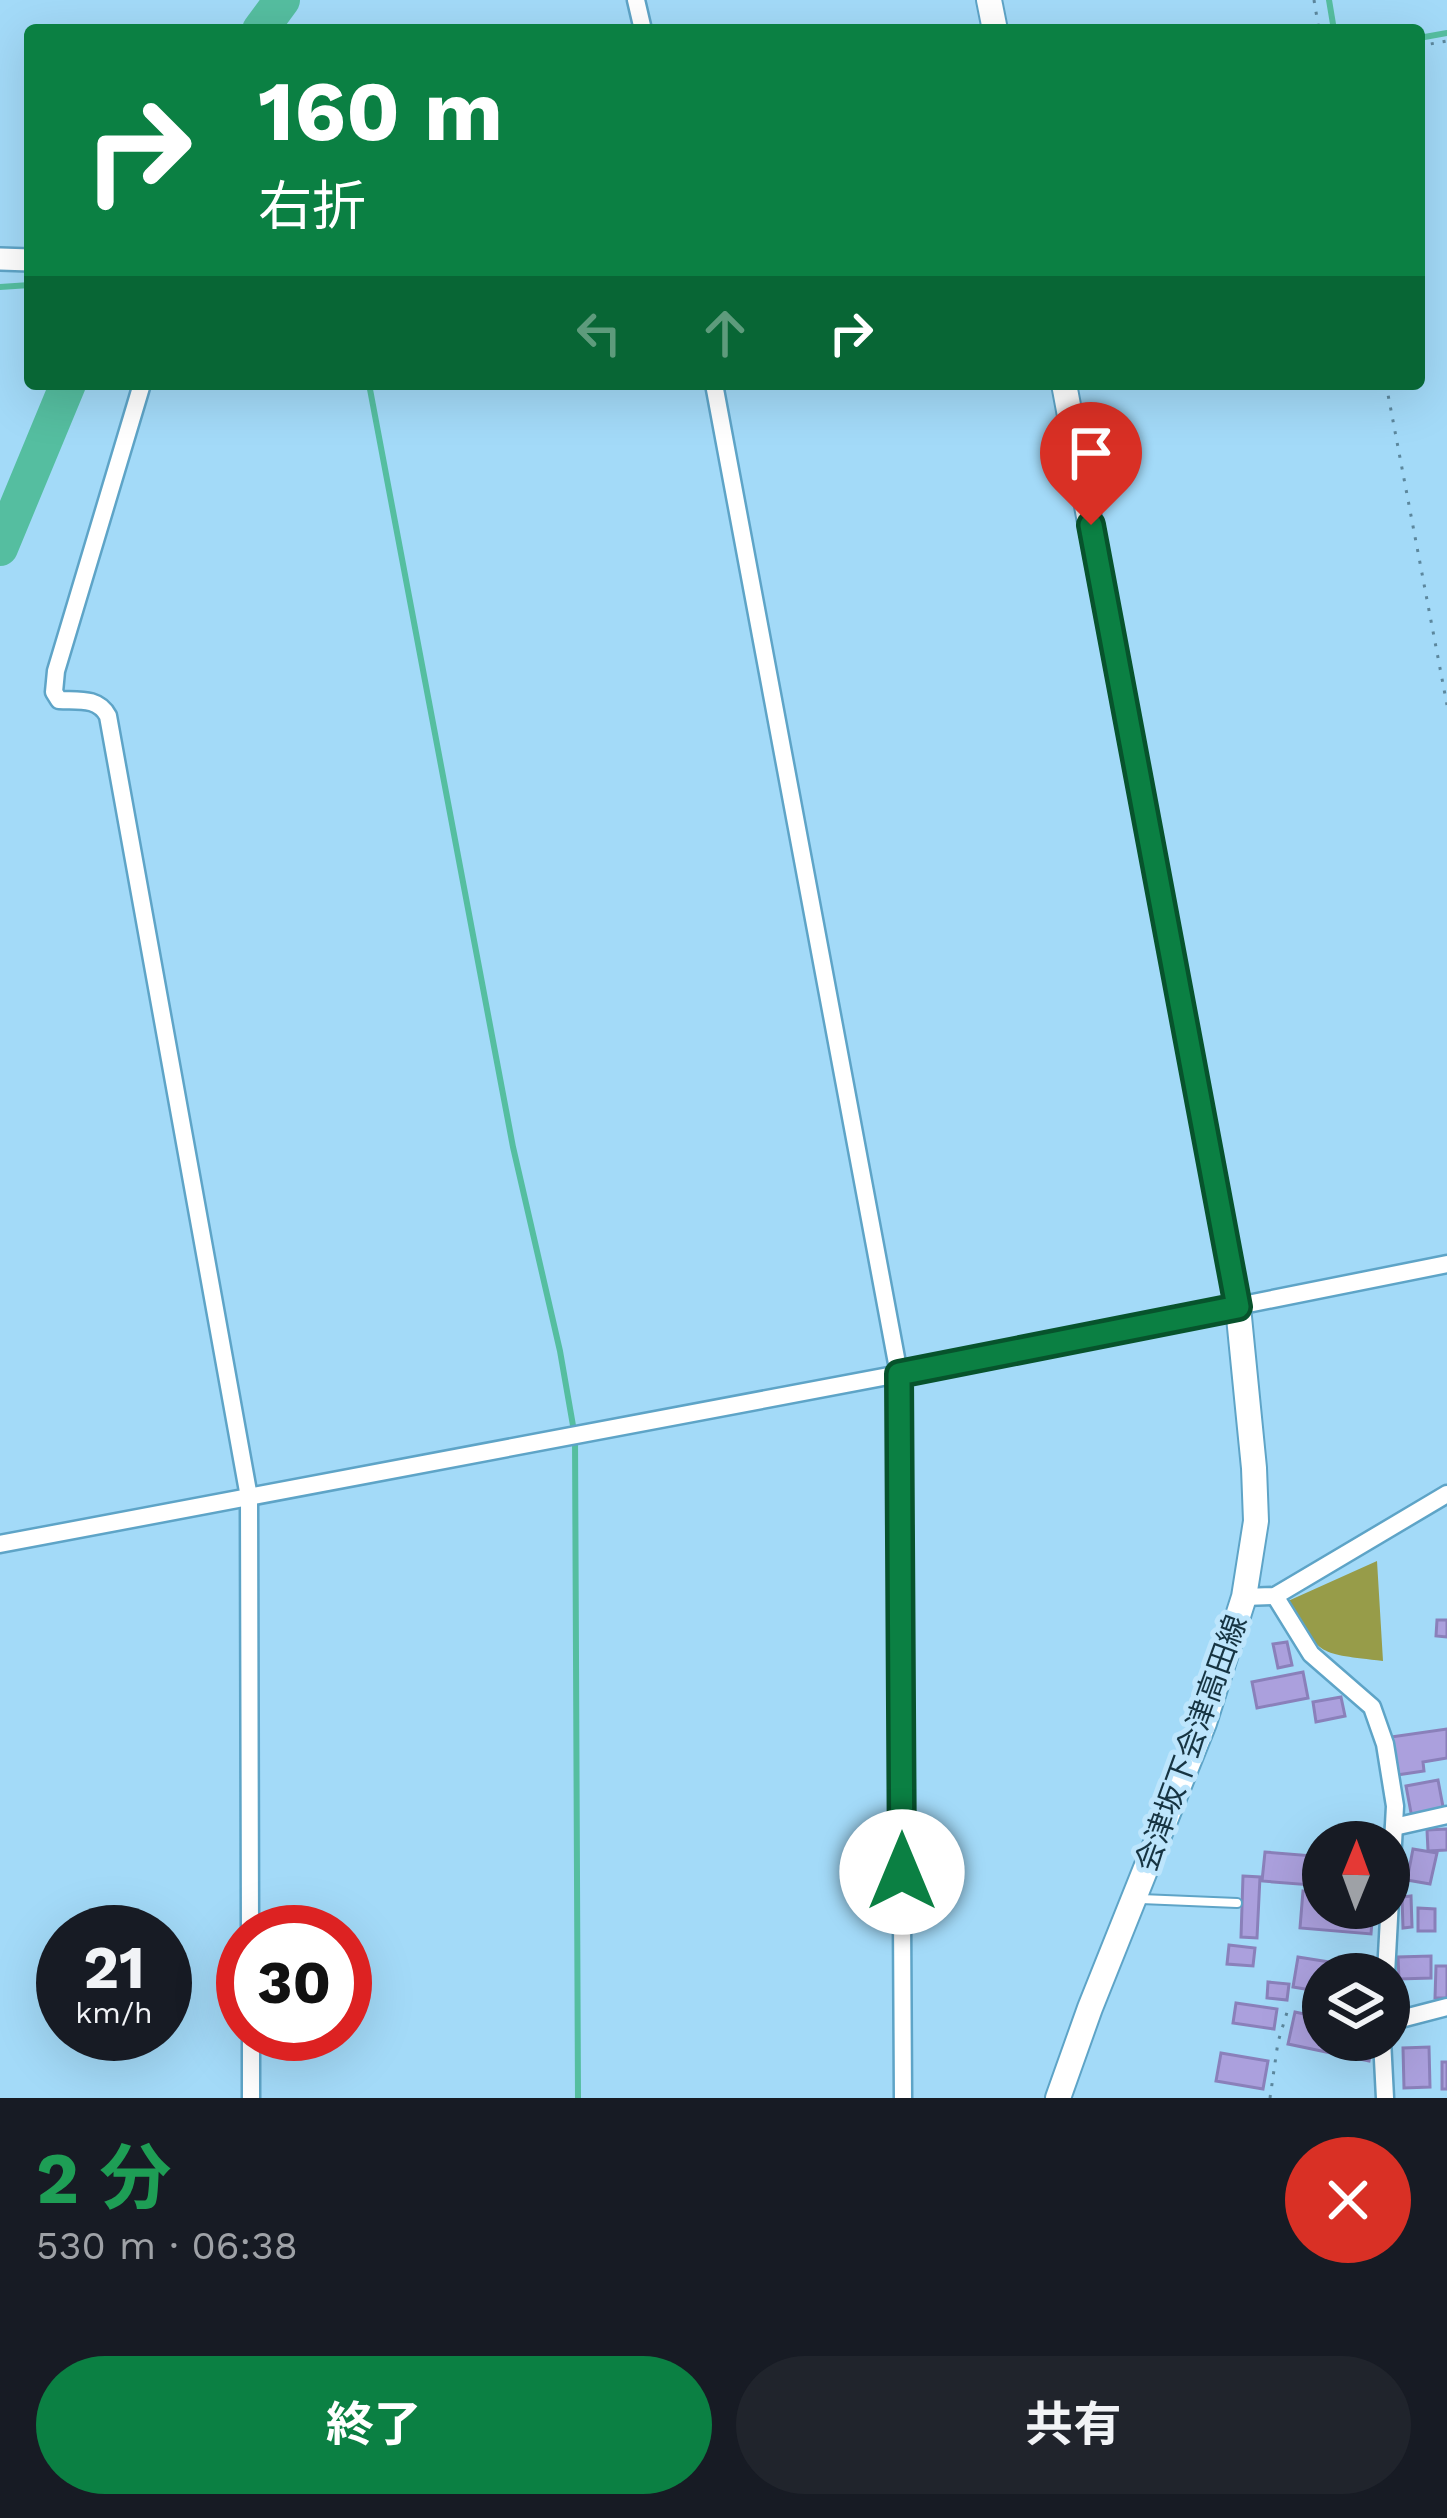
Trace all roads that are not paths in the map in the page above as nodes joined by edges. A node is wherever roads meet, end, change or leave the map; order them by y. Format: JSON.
{"nodes":[{"id":1,"x":140,"y":390,"type":"edge"},
{"id":2,"x":715,"y":390,"type":"edge"},
{"id":3,"x":1065,"y":390,"type":"edge"},
{"id":4,"x":1447,"y":1264,"type":"edge"},
{"id":5,"x":1238,"y":1307,"type":"junction"},
{"id":6,"x":899,"y":1374,"type":"junction"},
{"id":7,"x":1447,"y":1494,"type":"edge"},
{"id":8,"x":249,"y":1497,"type":"junction"},
{"id":9,"x":0,"y":1544,"type":"edge"},
{"id":10,"x":1275,"y":1596,"type":"junction"},
{"id":11,"x":1244,"y":1597,"type":"junction"},
{"id":12,"x":1447,"y":1815,"type":"edge"},
{"id":13,"x":1394,"y":1821,"type":"edge"},
{"id":14,"x":1410,"y":1823,"type":"edge"},
{"id":15,"x":1133,"y":1899,"type":"junction"},
{"id":16,"x":1237,"y":1903,"type":"dead end"},
{"id":17,"x":250,"y":1905,"type":"edge"},
{"id":18,"x":1447,"y":2006,"type":"edge"},
{"id":19,"x":1410,"y":2016,"type":"edge"},
{"id":20,"x":250,"y":2061,"type":"edge"},
{"id":21,"x":1383,"y":2061,"type":"edge"},
{"id":22,"x":251,"y":2098,"type":"edge"},
{"id":23,"x":903,"y":2098,"type":"edge"},
{"id":24,"x":1058,"y":2098,"type":"edge"},
{"id":25,"x":1385,"y":2098,"type":"edge"}],
"edges":[{"from":1,"to":8,"type":"street"},
{"from":2,"to":6,"type":"street"},
{"from":3,"to":5,"type":"main road","name":"会津坂下会津高田線"},
{"from":4,"to":5,"type":"street"},
{"from":5,"to":6,"type":"street"},
{"from":5,"to":11,"type":"main road","name":"会津坂下会津高田線"},
{"from":6,"to":8,"type":"street"},
{"from":6,"to":23,"type":"street"},
{"from":7,"to":10,"type":"street"},
{"from":8,"to":9,"type":"street"},
{"from":8,"to":17,"type":"street"},
{"from":10,"to":11,"type":"street"},
{"from":10,"to":13,"type":"street"},
{"from":11,"to":15,"type":"main road","name":"会津坂下会津高田線"},
{"from":12,"to":14,"type":"street"},
{"from":15,"to":16,"type":"lane"},
{"from":15,"to":24,"type":"main road","name":"会津坂下会津高田線"},
{"from":18,"to":19,"type":"street"},
{"from":20,"to":22,"type":"street"},
{"from":21,"to":25,"type":"street"}]}
